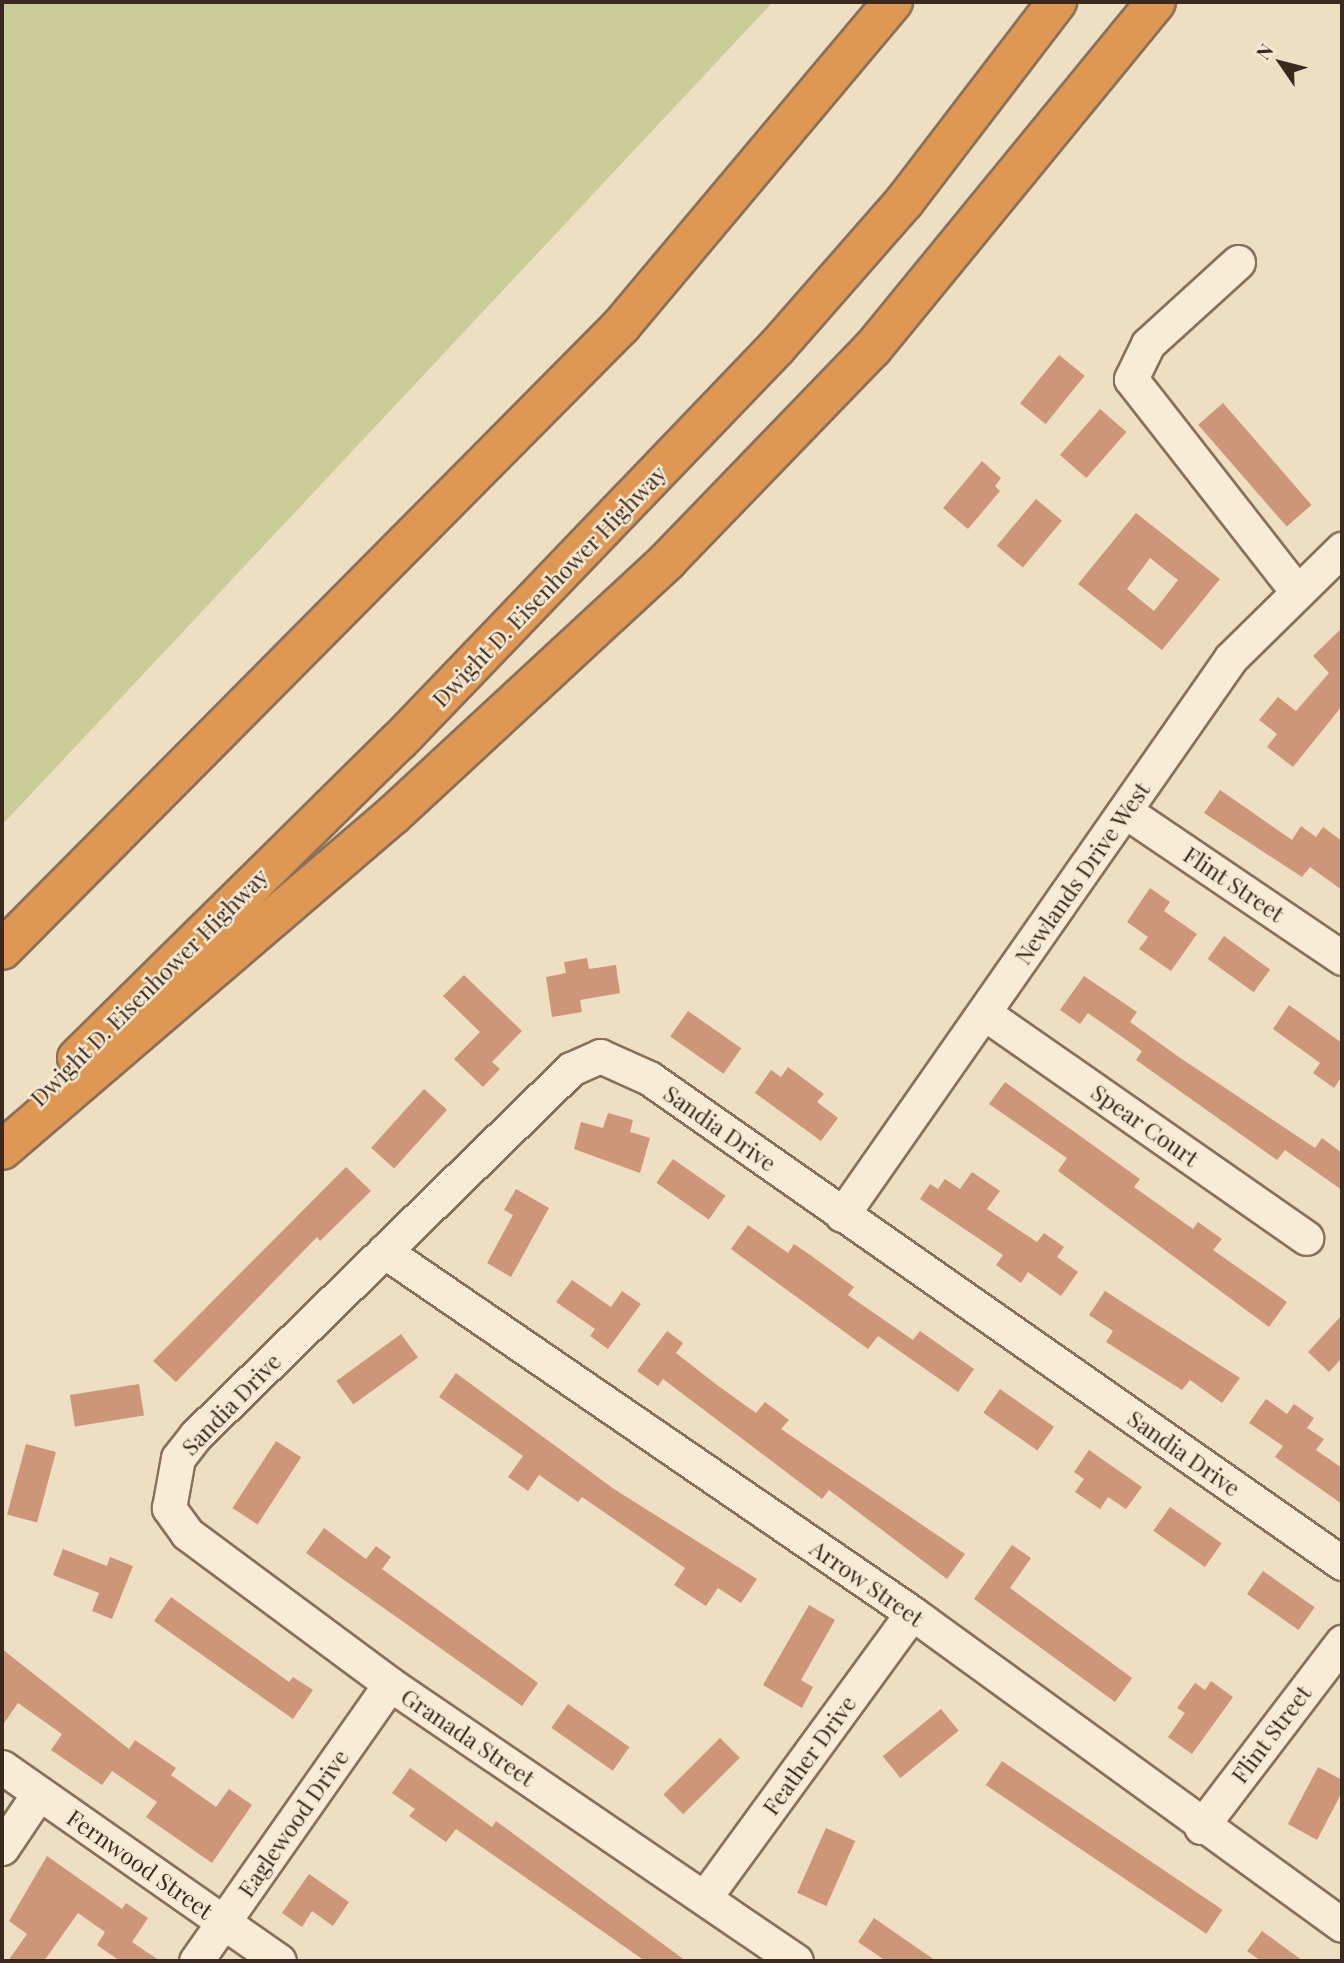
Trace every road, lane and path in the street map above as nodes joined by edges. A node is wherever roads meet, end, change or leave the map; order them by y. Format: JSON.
{"nodes":[{"id":1,"x":868,"y":2,"type":"edge"},
{"id":2,"x":893,"y":2,"type":"edge"},
{"id":3,"x":1057,"y":2,"type":"edge"},
{"id":4,"x":1156,"y":2,"type":"edge"},
{"id":5,"x":1238,"y":262,"type":"dead end"},
{"id":6,"x":621,"y":326,"type":"junction"},
{"id":7,"x":1342,"y":549,"type":"edge"},
{"id":8,"x":1296,"y":589,"type":"junction"},
{"id":9,"x":1125,"y":811,"type":"junction"},
{"id":10,"x":2,"y":950,"type":"edge"},
{"id":11,"x":1342,"y":958,"type":"edge"},
{"id":12,"x":984,"y":1013,"type":"junction"},
{"id":13,"x":2,"y":1134,"type":"edge"},
{"id":14,"x":2,"y":1150,"type":"edge"},
{"id":15,"x":842,"y":1215,"type":"junction"},
{"id":16,"x":1306,"y":1238,"type":"dead end"},
{"id":17,"x":384,"y":1251,"type":"junction"},
{"id":18,"x":168,"y":1489,"type":"joint"},
{"id":19,"x":1342,"y":1563,"type":"edge"},
{"id":20,"x":912,"y":1614,"type":"junction"},
{"id":21,"x":1342,"y":1642,"type":"edge"},
{"id":22,"x":390,"y":1684,"type":"junction"},
{"id":23,"x":2,"y":1767,"type":"edge"},
{"id":24,"x":39,"y":1793,"type":"junction"},
{"id":25,"x":1201,"y":1827,"type":"junction"},
{"id":26,"x":2,"y":1848,"type":"edge"},
{"id":27,"x":705,"y":1897,"type":"junction"},
{"id":28,"x":222,"y":1922,"type":"junction"},
{"id":29,"x":1342,"y":1925,"type":"edge"},
{"id":30,"x":195,"y":1961,"type":"edge"},
{"id":31,"x":279,"y":1961,"type":"edge"},
{"id":32,"x":796,"y":1961,"type":"edge"}],
"edges":[{"from":1,"to":6,"type":"highway"},
{"from":2,"to":6,"type":"highway"},
{"from":3,"to":13,"type":"highway","name":"Dwight D. Eisenhower Highway"},
{"from":4,"to":14,"type":"highway"},
{"from":5,"to":8,"type":"street"},
{"from":6,"to":10,"type":"highway"},
{"from":7,"to":8,"type":"street","name":"Newlands Drive West"},
{"from":8,"to":9,"type":"street","name":"Newlands Drive West"},
{"from":9,"to":11,"type":"street","name":"Flint Street"},
{"from":9,"to":12,"type":"street","name":"Newlands Drive West"},
{"from":12,"to":15,"type":"street","name":"Newlands Drive West"},
{"from":12,"to":16,"type":"street","name":"Spear Court"},
{"from":15,"to":17,"type":"street","name":"Sandia Drive"},
{"from":15,"to":19,"type":"street","name":"Sandia Drive"},
{"from":17,"to":18,"type":"street","name":"Sandia Drive"},
{"from":17,"to":20,"type":"street","name":"Arrow Street"},
{"from":18,"to":22,"type":"street","name":"Granada Street"},
{"from":20,"to":25,"type":"street","name":"Arrow Street"},
{"from":20,"to":27,"type":"street","name":"Feather Drive"},
{"from":21,"to":25,"type":"street","name":"Flint Street"},
{"from":22,"to":27,"type":"street","name":"Granada Street"},
{"from":22,"to":28,"type":"street","name":"Eaglewood Drive"},
{"from":23,"to":24,"type":"street","name":"Fernwood Street"},
{"from":24,"to":26,"type":"street"},
{"from":24,"to":28,"type":"street","name":"Fernwood Street"},
{"from":25,"to":29,"type":"street","name":"Arrow Street"},
{"from":27,"to":32,"type":"street","name":"Granada Street"},
{"from":28,"to":30,"type":"street","name":"Eaglewood Drive"},
{"from":28,"to":31,"type":"street","name":"Fernwood Street"}]}
